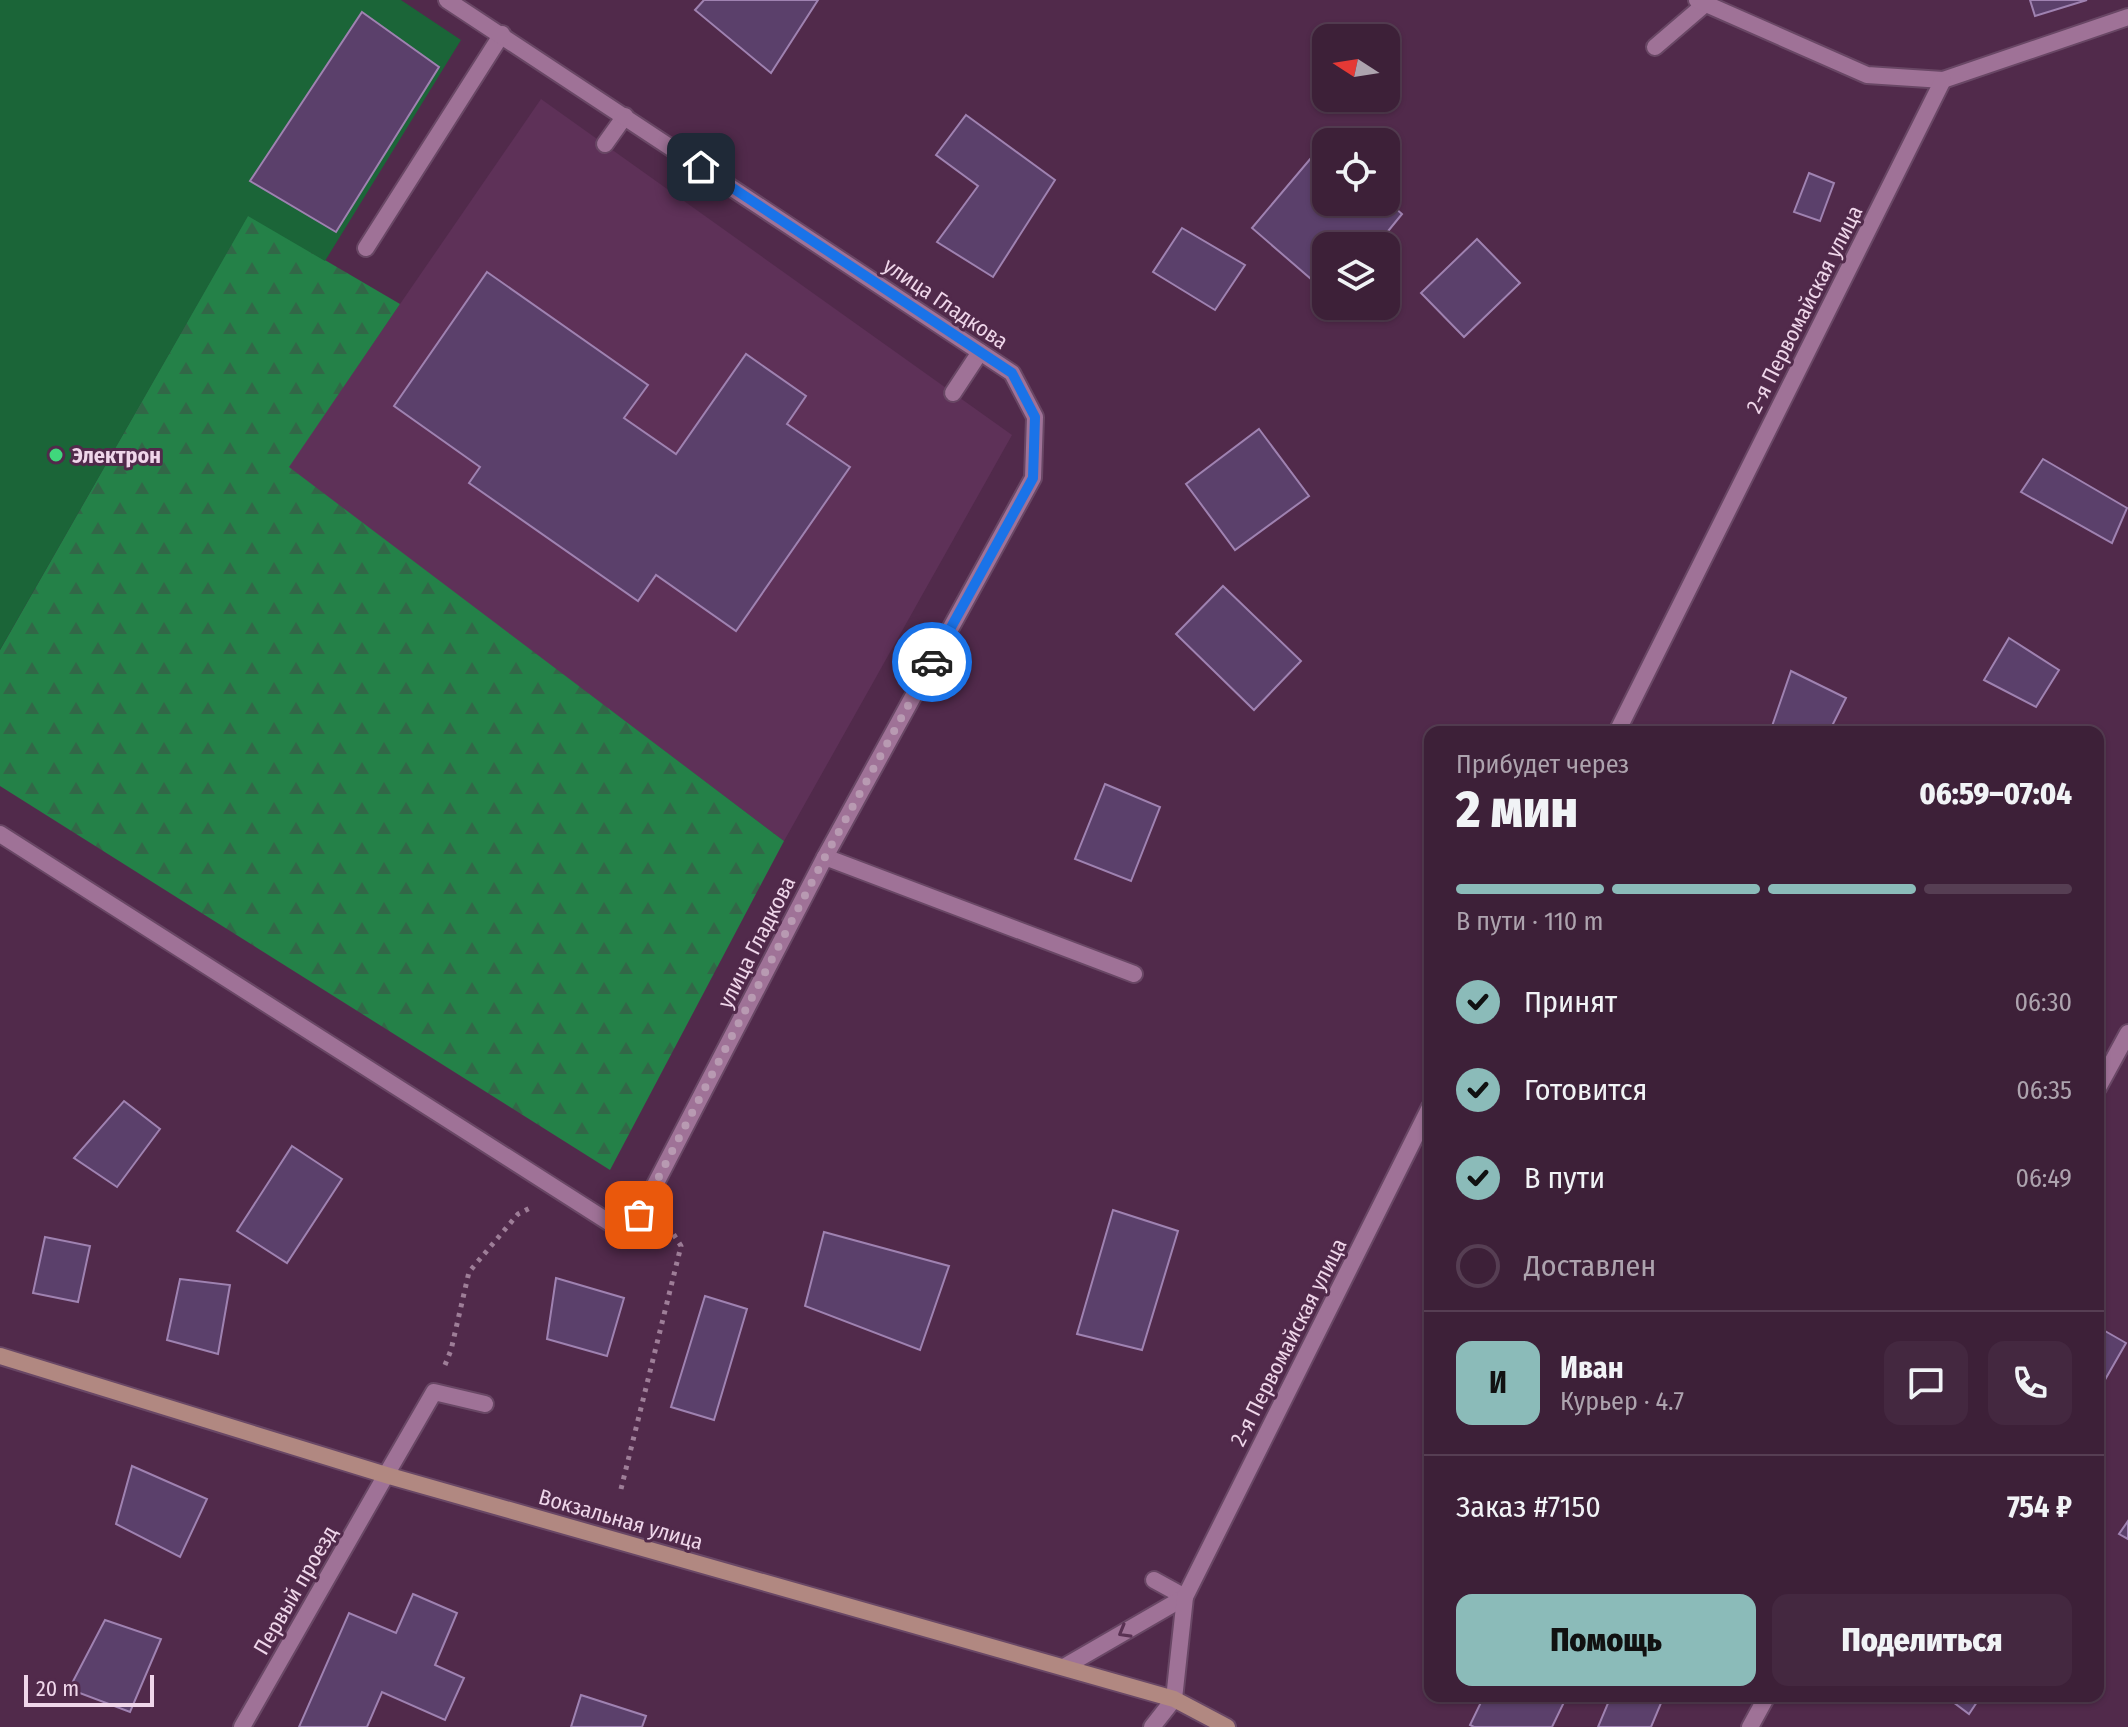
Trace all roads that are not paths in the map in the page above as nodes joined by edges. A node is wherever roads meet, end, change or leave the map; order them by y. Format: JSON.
{"nodes":[{"id":1,"x":447,"y":0,"type":"edge"},
{"id":2,"x":1700,"y":2,"type":"edge"},
{"id":3,"x":2128,"y":17,"type":"edge"},
{"id":4,"x":502,"y":34,"type":"junction"},
{"id":5,"x":1655,"y":47,"type":"dead end"},
{"id":6,"x":1943,"y":80,"type":"junction"},
{"id":7,"x":625,"y":116,"type":"junction"},
{"id":8,"x":605,"y":144,"type":"dead end"},
{"id":9,"x":366,"y":248,"type":"dead end"},
{"id":10,"x":980,"y":352,"type":"junction"},
{"id":11,"x":953,"y":393,"type":"dead end"},
{"id":12,"x":1620,"y":726,"type":"edge"},
{"id":13,"x":0,"y":834,"type":"edge"},
{"id":14,"x":825,"y":857,"type":"junction"},
{"id":15,"x":1134,"y":974,"type":"dead end"},
{"id":16,"x":2128,"y":1033,"type":"edge"},
{"id":17,"x":2104,"y":1077,"type":"edge"},
{"id":18,"x":1424,"y":1119,"type":"edge"},
{"id":19,"x":0,"y":1356,"type":"edge"},
{"id":20,"x":485,"y":1404,"type":"dead end"},
{"id":21,"x":386,"y":1475,"type":"junction"},
{"id":22,"x":1154,"y":1580,"type":"dead end"},
{"id":23,"x":1185,"y":1597,"type":"junction"},
{"id":24,"x":1064,"y":1667,"type":"junction"},
{"id":25,"x":1174,"y":1699,"type":"junction"},
{"id":26,"x":1764,"y":1702,"type":"edge"},
{"id":27,"x":242,"y":1727,"type":"edge"},
{"id":28,"x":1152,"y":1727,"type":"edge"},
{"id":29,"x":1227,"y":1727,"type":"edge"},
{"id":30,"x":1750,"y":1727,"type":"edge"}],
"edges":[{"from":1,"to":4,"type":"street","name":"улица Гладкова"},
{"from":2,"to":5,"type":"street"},
{"from":2,"to":6,"type":"street"},
{"from":3,"to":6,"type":"street"},
{"from":4,"to":7,"type":"street","name":"улица Гладкова"},
{"from":4,"to":9,"type":"street"},
{"from":6,"to":12,"type":"street","name":"2-я Первомайская улица"},
{"from":7,"to":8,"type":"street"},
{"from":7,"to":10,"type":"street","name":"улица Гладкова"},
{"from":10,"to":11,"type":"street"},
{"from":10,"to":14,"type":"street","name":"улица Гладкова"},
{"from":13,"to":14,"type":"street","name":"улица Гладкова"},
{"from":14,"to":15,"type":"street"},
{"from":16,"to":17,"type":"street"},
{"from":18,"to":23,"type":"street","name":"2-я Первомайская улица"},
{"from":19,"to":21,"type":"street","name":"Вокзальная улица"},
{"from":20,"to":21,"type":"street","name":"Первый проезд"},
{"from":21,"to":24,"type":"street","name":"Вокзальная улица"},
{"from":21,"to":27,"type":"street","name":"Первый проезд"},
{"from":22,"to":23,"type":"street"},
{"from":23,"to":24,"type":"street","one_way":true},
{"from":23,"to":25,"type":"street","name":"2-я Первомайская улица"},
{"from":24,"to":25,"type":"street","name":"Вокзальная улица"},
{"from":25,"to":28,"type":"street"},
{"from":25,"to":29,"type":"street","name":"Вокзальная улица"},
{"from":26,"to":30,"type":"street"}]}
